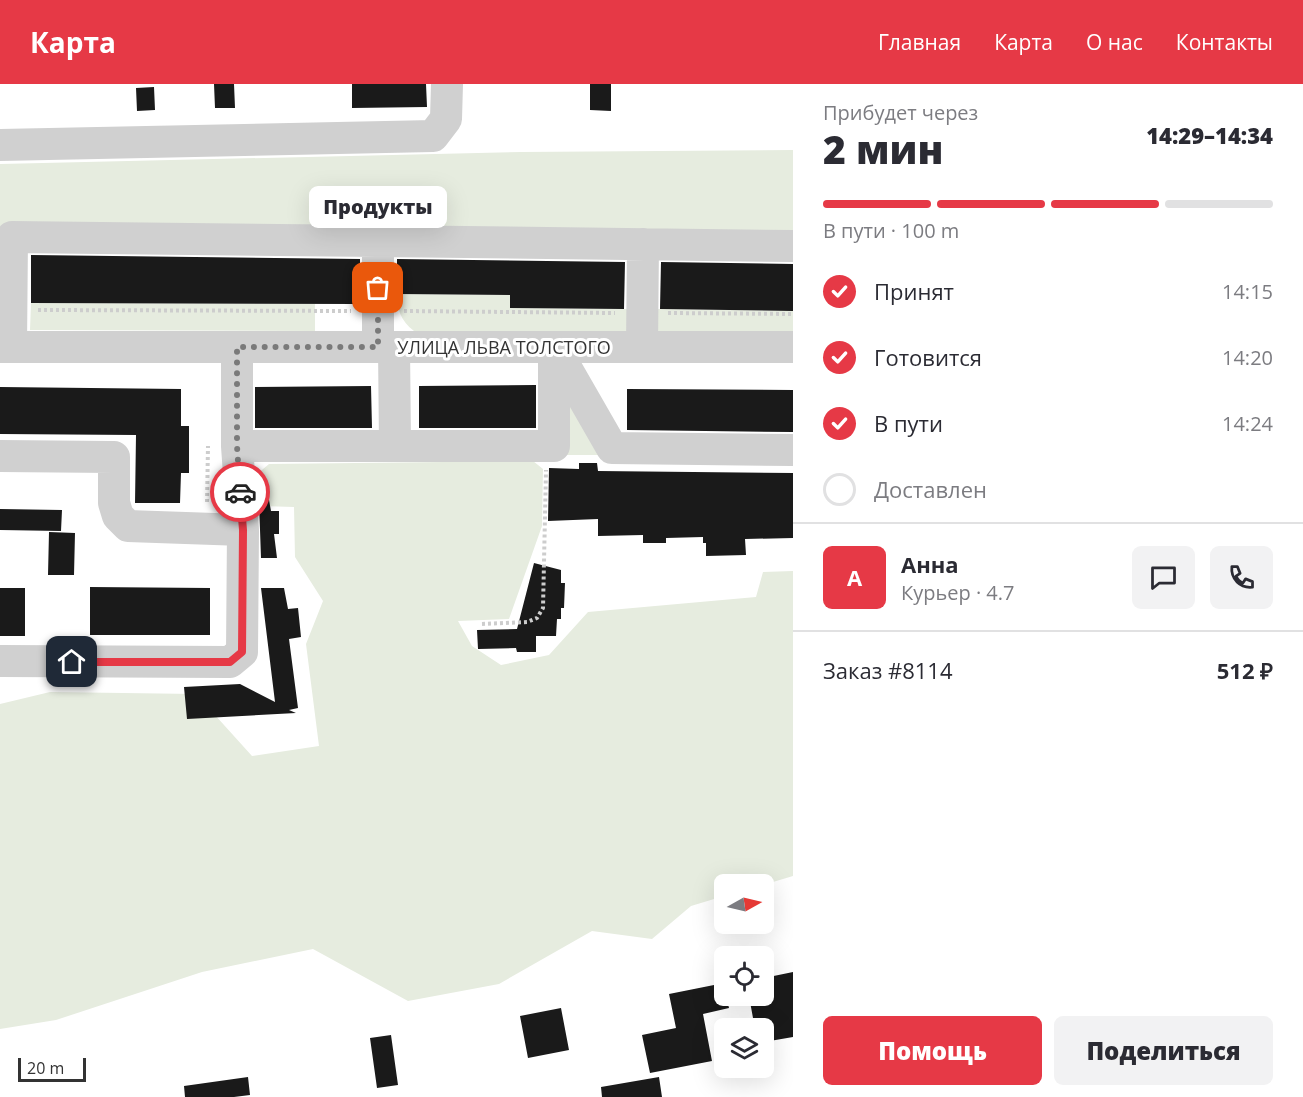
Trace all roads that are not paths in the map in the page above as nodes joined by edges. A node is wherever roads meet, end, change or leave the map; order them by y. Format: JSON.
{"nodes":[{"id":1,"x":447,"y":84,"type":"edge"},
{"id":2,"x":0,"y":145,"type":"edge"},
{"id":3,"x":378,"y":241,"type":"junction"},
{"id":4,"x":644,"y":244,"type":"junction"},
{"id":5,"x":793,"y":246,"type":"edge"},
{"id":6,"x":5,"y":347,"type":"edge"},
{"id":7,"x":237,"y":347,"type":"junction"},
{"id":8,"x":386,"y":347,"type":"junction"},
{"id":9,"x":554,"y":347,"type":"junction"},
{"id":10,"x":642,"y":347,"type":"junction"},
{"id":11,"x":793,"y":347,"type":"edge"},
{"id":12,"x":237,"y":446,"type":"junction"},
{"id":13,"x":395,"y":446,"type":"junction"},
{"id":14,"x":793,"y":450,"type":"edge"},
{"id":15,"x":0,"y":456,"type":"edge"},
{"id":16,"x":243,"y":530,"type":"junction"},
{"id":17,"x":0,"y":662,"type":"edge"}],
"edges":[{"from":1,"to":2,"type":"street"},
{"from":3,"to":4,"type":"street"},
{"from":3,"to":6,"type":"street"},
{"from":3,"to":8,"type":"street"},
{"from":4,"to":5,"type":"street"},
{"from":4,"to":10,"type":"street"},
{"from":6,"to":7,"type":"street","name":"УЛИЦА ЛЬВА ТОЛСТОГО"},
{"from":7,"to":8,"type":"street","name":"УЛИЦА ЛЬВА ТОЛСТОГО"},
{"from":7,"to":12,"type":"street"},
{"from":8,"to":9,"type":"street","name":"УЛИЦА ЛЬВА ТОЛСТОГО"},
{"from":8,"to":13,"type":"street"},
{"from":9,"to":10,"type":"street","name":"УЛИЦА ЛЬВА ТОЛСТОГО"},
{"from":9,"to":13,"type":"street"},
{"from":9,"to":14,"type":"street"},
{"from":10,"to":11,"type":"street","name":"УЛИЦА ЛЬВА ТОЛСТОГО"},
{"from":12,"to":13,"type":"street"},
{"from":12,"to":16,"type":"street"},
{"from":15,"to":16,"type":"street"},
{"from":16,"to":17,"type":"street"}]}
